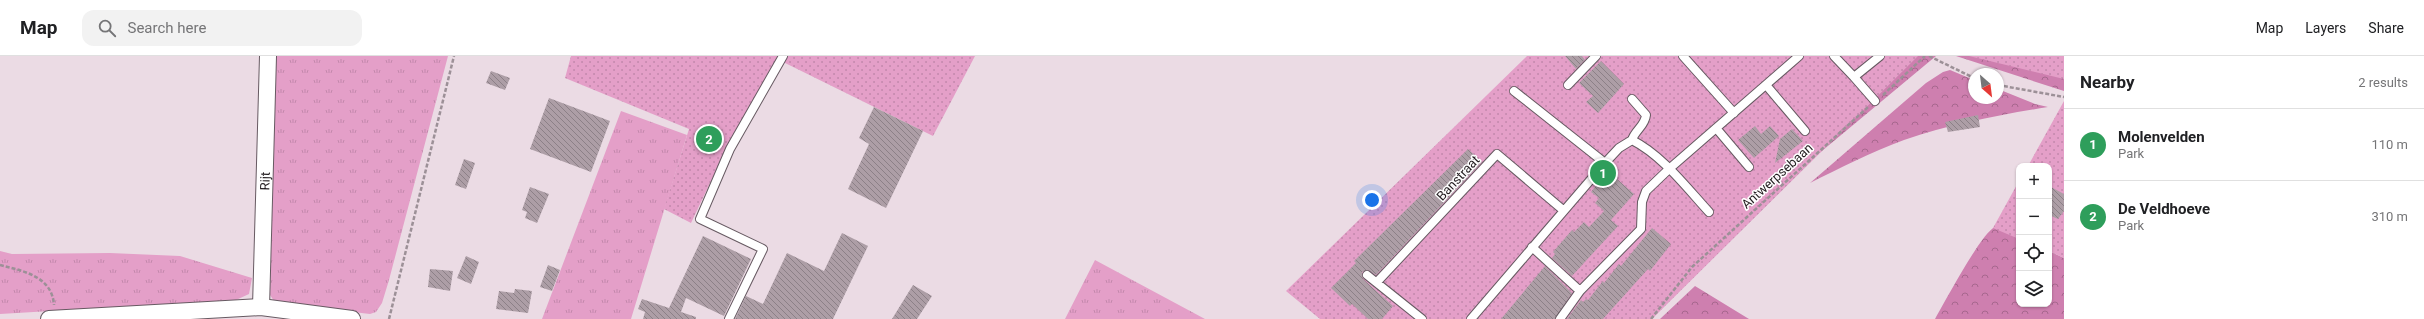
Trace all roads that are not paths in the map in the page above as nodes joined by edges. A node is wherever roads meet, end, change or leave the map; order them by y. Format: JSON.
{"nodes":[{"id":1,"x":268,"y":56,"type":"edge"},
{"id":2,"x":783,"y":56,"type":"edge"},
{"id":3,"x":1596,"y":56,"type":"edge"},
{"id":4,"x":1683,"y":56,"type":"edge"},
{"id":5,"x":1799,"y":56,"type":"edge"},
{"id":6,"x":1834,"y":56,"type":"edge"},
{"id":7,"x":1880,"y":56,"type":"edge"},
{"id":8,"x":1854,"y":77,"type":"junction"},
{"id":9,"x":1568,"y":85,"type":"dead end"},
{"id":10,"x":1766,"y":85,"type":"junction"},
{"id":11,"x":1514,"y":90,"type":"dead end"},
{"id":12,"x":1632,"y":99,"type":"dead end"},
{"id":13,"x":1875,"y":101,"type":"road end"},
{"id":14,"x":1734,"y":113,"type":"junction"},
{"id":15,"x":1716,"y":128,"type":"junction"},
{"id":16,"x":1805,"y":131,"type":"dead end"},
{"id":17,"x":1632,"y":140,"type":"junction"},
{"id":18,"x":1605,"y":163,"type":"junction"},
{"id":19,"x":1749,"y":167,"type":"dead end"},
{"id":20,"x":1669,"y":169,"type":"junction"},
{"id":21,"x":1563,"y":210,"type":"junction"},
{"id":22,"x":1708,"y":212,"type":"dead end"},
{"id":23,"x":1532,"y":247,"type":"junction"},
{"id":24,"x":1367,"y":275,"type":"dead end"},
{"id":25,"x":1377,"y":282,"type":"junction"},
{"id":26,"x":1580,"y":291,"type":"junction"},
{"id":27,"x":261,"y":307,"type":"junction"},
{"id":28,"x":49,"y":319,"type":"edge"},
{"id":29,"x":54,"y":319,"type":"edge"},
{"id":30,"x":352,"y":319,"type":"edge"},
{"id":31,"x":729,"y":319,"type":"edge"},
{"id":32,"x":1422,"y":319,"type":"edge"},
{"id":33,"x":1471,"y":319,"type":"edge"},
{"id":34,"x":1560,"y":319,"type":"edge"}],
"edges":[{"from":1,"to":27,"type":"street","name":"Rijt"},
{"from":2,"to":31,"type":"lane"},
{"from":3,"to":9,"type":"lane"},
{"from":4,"to":14,"type":"lane"},
{"from":5,"to":10,"type":"lane"},
{"from":6,"to":8,"type":"lane"},
{"from":7,"to":8,"type":"lane"},
{"from":8,"to":13,"type":"lane"},
{"from":10,"to":14,"type":"lane"},
{"from":10,"to":16,"type":"lane"},
{"from":11,"to":18,"type":"lane"},
{"from":12,"to":17,"type":"lane"},
{"from":14,"to":15,"type":"lane"},
{"from":15,"to":19,"type":"lane"},
{"from":15,"to":20,"type":"lane"},
{"from":17,"to":18,"type":"lane"},
{"from":17,"to":20,"type":"lane"},
{"from":18,"to":21,"type":"lane"},
{"from":20,"to":22,"type":"lane"},
{"from":20,"to":26,"type":"lane"},
{"from":21,"to":23,"type":"lane"},
{"from":21,"to":25,"type":"lane","name":"Banstraat"},
{"from":23,"to":26,"type":"lane"},
{"from":23,"to":33,"type":"lane"},
{"from":24,"to":25,"type":"lane"},
{"from":25,"to":32,"type":"lane"},
{"from":26,"to":34,"type":"lane"},
{"from":27,"to":29,"type":"street"},
{"from":27,"to":30,"type":"street"},
{"from":28,"to":29,"type":"street"}]}
